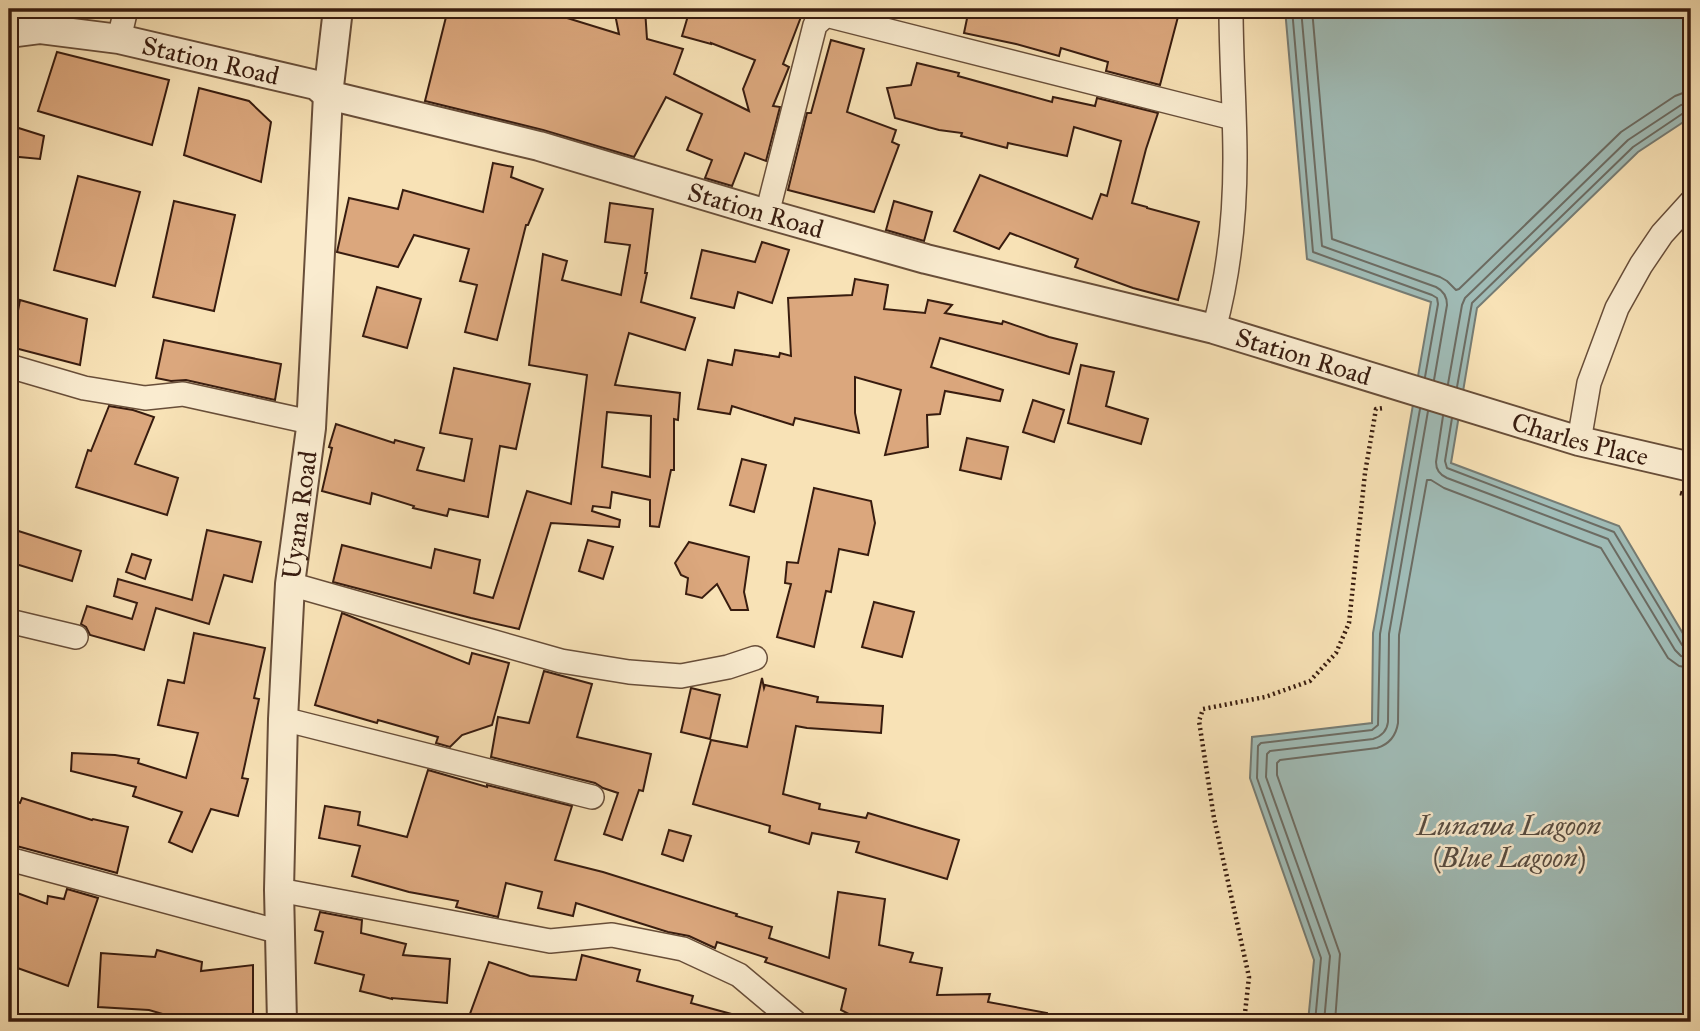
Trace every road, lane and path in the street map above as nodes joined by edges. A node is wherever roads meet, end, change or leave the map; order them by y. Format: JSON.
{"nodes":[{"id":1,"x":126,"y":9,"type":"edge"},
{"id":2,"x":338,"y":9,"type":"edge"},
{"id":3,"x":1231,"y":9,"type":"edge"},
{"id":4,"x":9,"y":33,"type":"edge"},
{"id":5,"x":119,"y":39,"type":"junction"},
{"id":6,"x":328,"y":95,"type":"junction"},
{"id":7,"x":1233,"y":118,"type":"junction"},
{"id":8,"x":1691,"y":202,"type":"edge"},
{"id":9,"x":767,"y":214,"type":"junction"},
{"id":10,"x":1214,"y":329,"type":"junction"},
{"id":11,"x":9,"y":366,"type":"edge"},
{"id":12,"x":1396,"y":396,"type":"junction"},
{"id":13,"x":1468,"y":406,"type":"joint"},
{"id":14,"x":311,"y":428,"type":"junction"},
{"id":15,"x":1579,"y":441,"type":"junction"},
{"id":16,"x":1691,"y":467,"type":"edge"},
{"id":17,"x":290,"y":584,"type":"junction"},
{"id":18,"x":9,"y":621,"type":"edge"},
{"id":19,"x":76,"y":637,"type":"dead end"},
{"id":20,"x":755,"y":658,"type":"dead end"},
{"id":21,"x":283,"y":719,"type":"junction"},
{"id":22,"x":592,"y":797,"type":"dead end"},
{"id":23,"x":9,"y":859,"type":"edge"},
{"id":24,"x":279,"y":890,"type":"junction"},
{"id":25,"x":280,"y":932,"type":"junction"},
{"id":26,"x":282,"y":1022,"type":"edge"},
{"id":27,"x":795,"y":1022,"type":"edge"},
{"id":28,"x":1244,"y":1022,"type":"edge"}],
"edges":[{"from":1,"to":5,"type":"street"},
{"from":2,"to":6,"type":"street","name":"Uyana Road"},
{"from":3,"to":7,"type":"street"},
{"from":4,"to":5,"type":"street","name":"Station Road"},
{"from":5,"to":6,"type":"street","name":"Station Road"},
{"from":6,"to":9,"type":"street","name":"Station Road"},
{"from":6,"to":14,"type":"street","name":"Uyana Road"},
{"from":7,"to":9,"type":"street"},
{"from":7,"to":10,"type":"street"},
{"from":8,"to":15,"type":"street"},
{"from":9,"to":10,"type":"street","name":"Station Road"},
{"from":10,"to":12,"type":"street","name":"Station Road"},
{"from":11,"to":14,"type":"street"},
{"from":12,"to":13,"type":"street","name":"Station Road"},
{"from":12,"to":28,"type":"path"},
{"from":13,"to":15,"type":"street","name":"Charles Place"},
{"from":14,"to":17,"type":"street","name":"Uyana Road"},
{"from":15,"to":16,"type":"street","name":"Charles Place"},
{"from":17,"to":20,"type":"street"},
{"from":17,"to":21,"type":"street","name":"Uyana Road"},
{"from":18,"to":19,"type":"street"},
{"from":21,"to":22,"type":"street"},
{"from":21,"to":24,"type":"street","name":"Uyana Road"},
{"from":23,"to":25,"type":"street"},
{"from":24,"to":25,"type":"street","name":"Uyana Road"},
{"from":24,"to":27,"type":"street"},
{"from":25,"to":26,"type":"street","name":"Uyana Road"}]}
